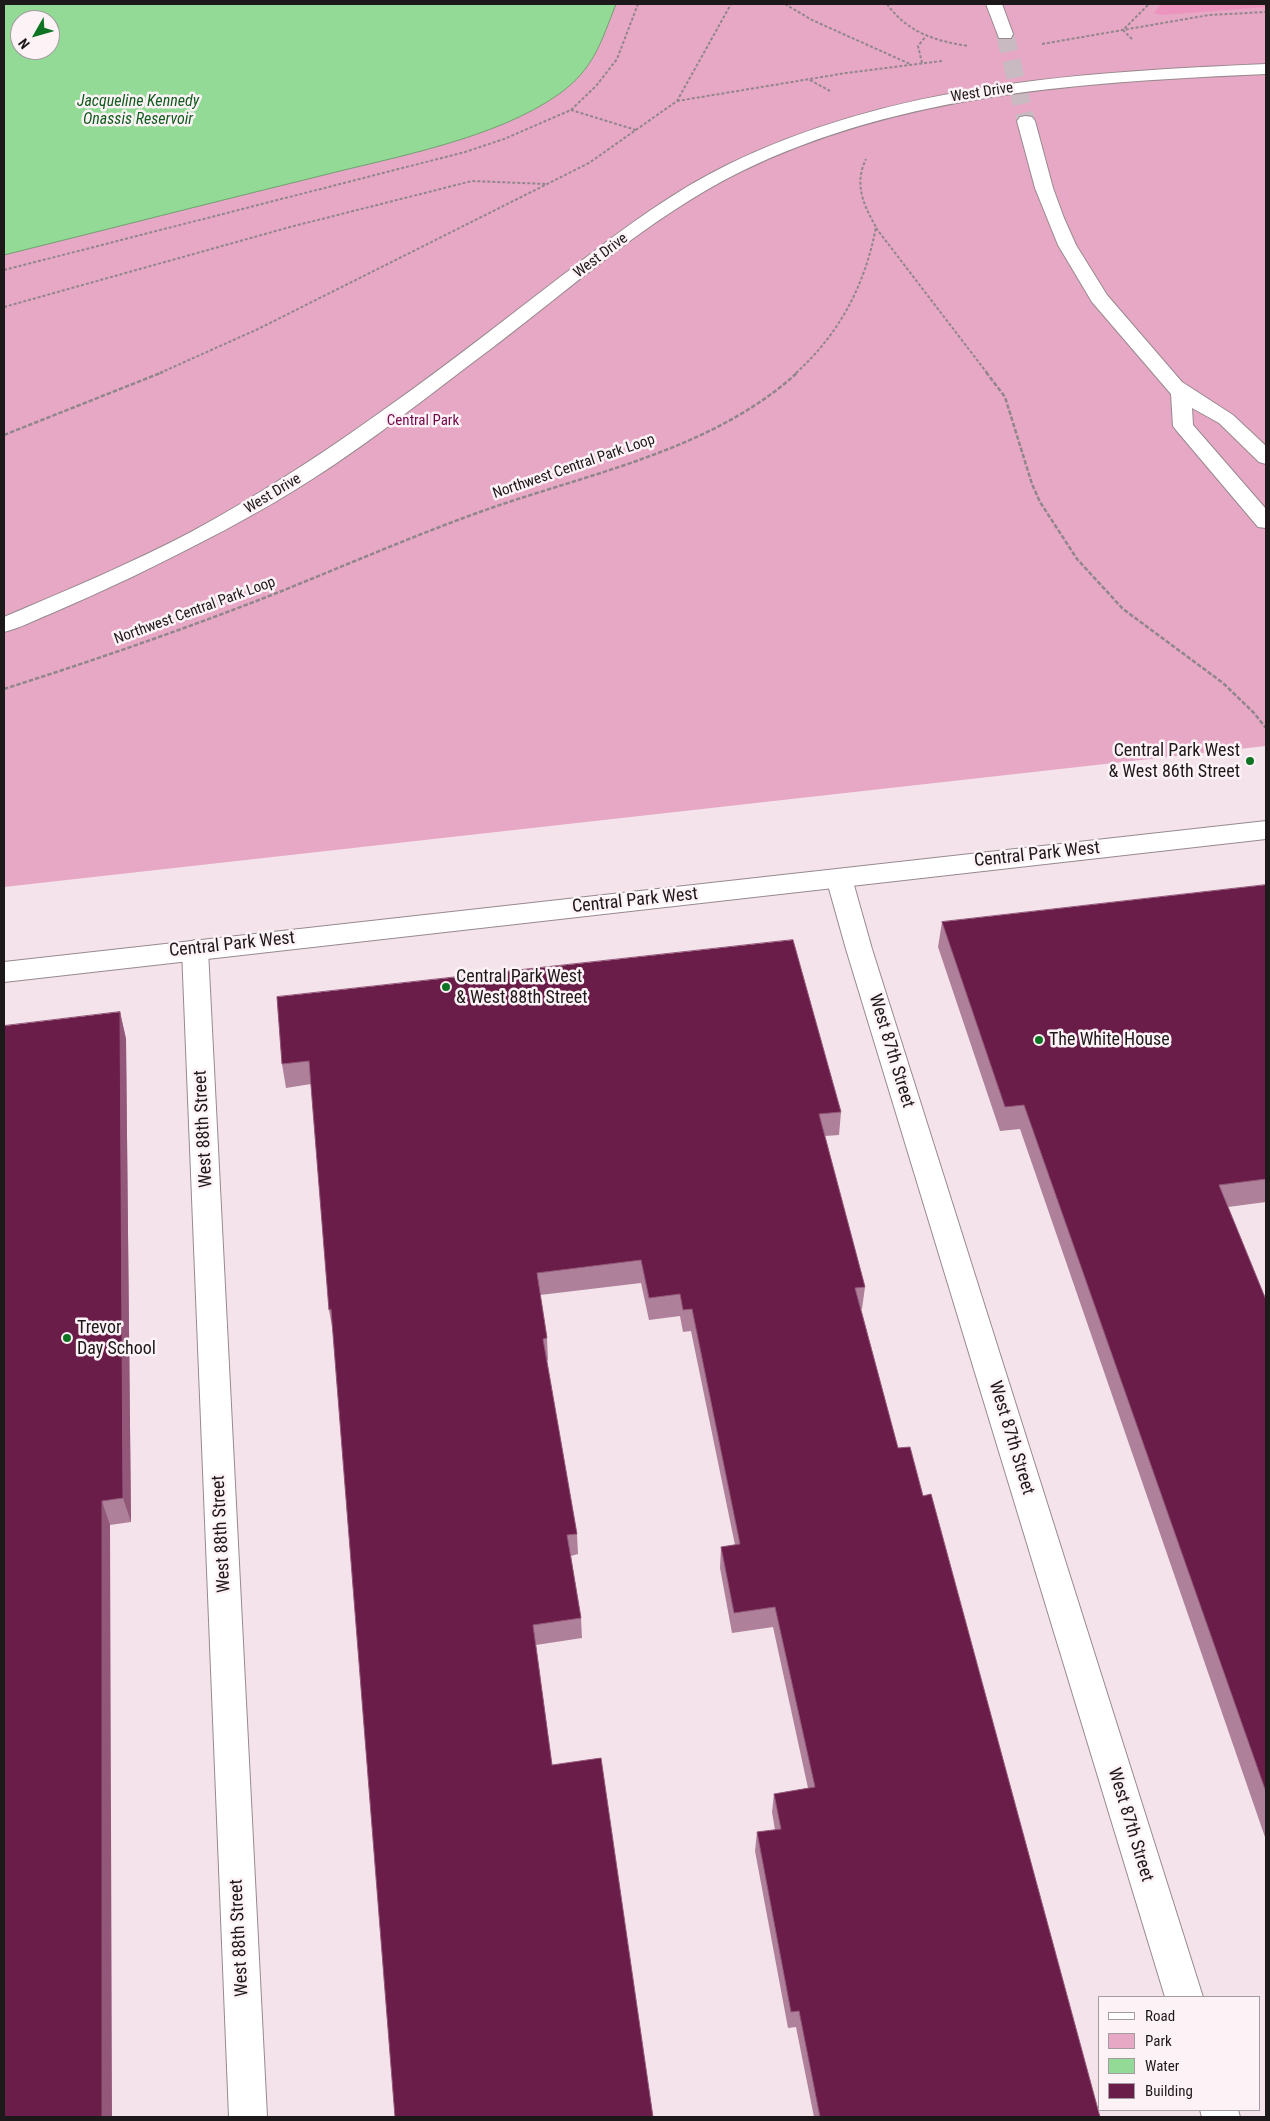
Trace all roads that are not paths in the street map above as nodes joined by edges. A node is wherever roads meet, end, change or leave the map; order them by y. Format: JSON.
{"nodes":[{"id":1,"x":994,"y":4,"type":"edge"},
{"id":2,"x":1005,"y":34,"type":"tunnel mouth"},
{"id":3,"x":1266,"y":69,"type":"edge"},
{"id":4,"x":1026,"y":121,"type":"tunnel mouth"},
{"id":5,"x":1181,"y":392,"type":"junction"},
{"id":6,"x":1266,"y":458,"type":"edge"},
{"id":7,"x":1266,"y":522,"type":"edge"},
{"id":8,"x":4,"y":625,"type":"edge"},
{"id":9,"x":1266,"y":830,"type":"edge"},
{"id":10,"x":839,"y":878,"type":"junction"},
{"id":11,"x":195,"y":950,"type":"junction"},
{"id":12,"x":4,"y":972,"type":"edge"},
{"id":13,"x":1184,"y":1996,"type":"edge"},
{"id":14,"x":248,"y":2117,"type":"edge"}],
"edges":[{"from":1,"to":2,"type":"street"},
{"from":3,"to":8,"type":"street","name":"West Drive"},
{"from":4,"to":5,"type":"street"},
{"from":5,"to":6,"type":"street"},
{"from":5,"to":7,"type":"street"},
{"from":9,"to":10,"type":"street","name":"Central Park West"},
{"from":10,"to":11,"type":"street","name":"Central Park West"},
{"from":10,"to":13,"type":"street","name":"West 87th Street"},
{"from":11,"to":12,"type":"street","name":"Central Park West"},
{"from":11,"to":14,"type":"street","name":"West 88th Street"}]}
